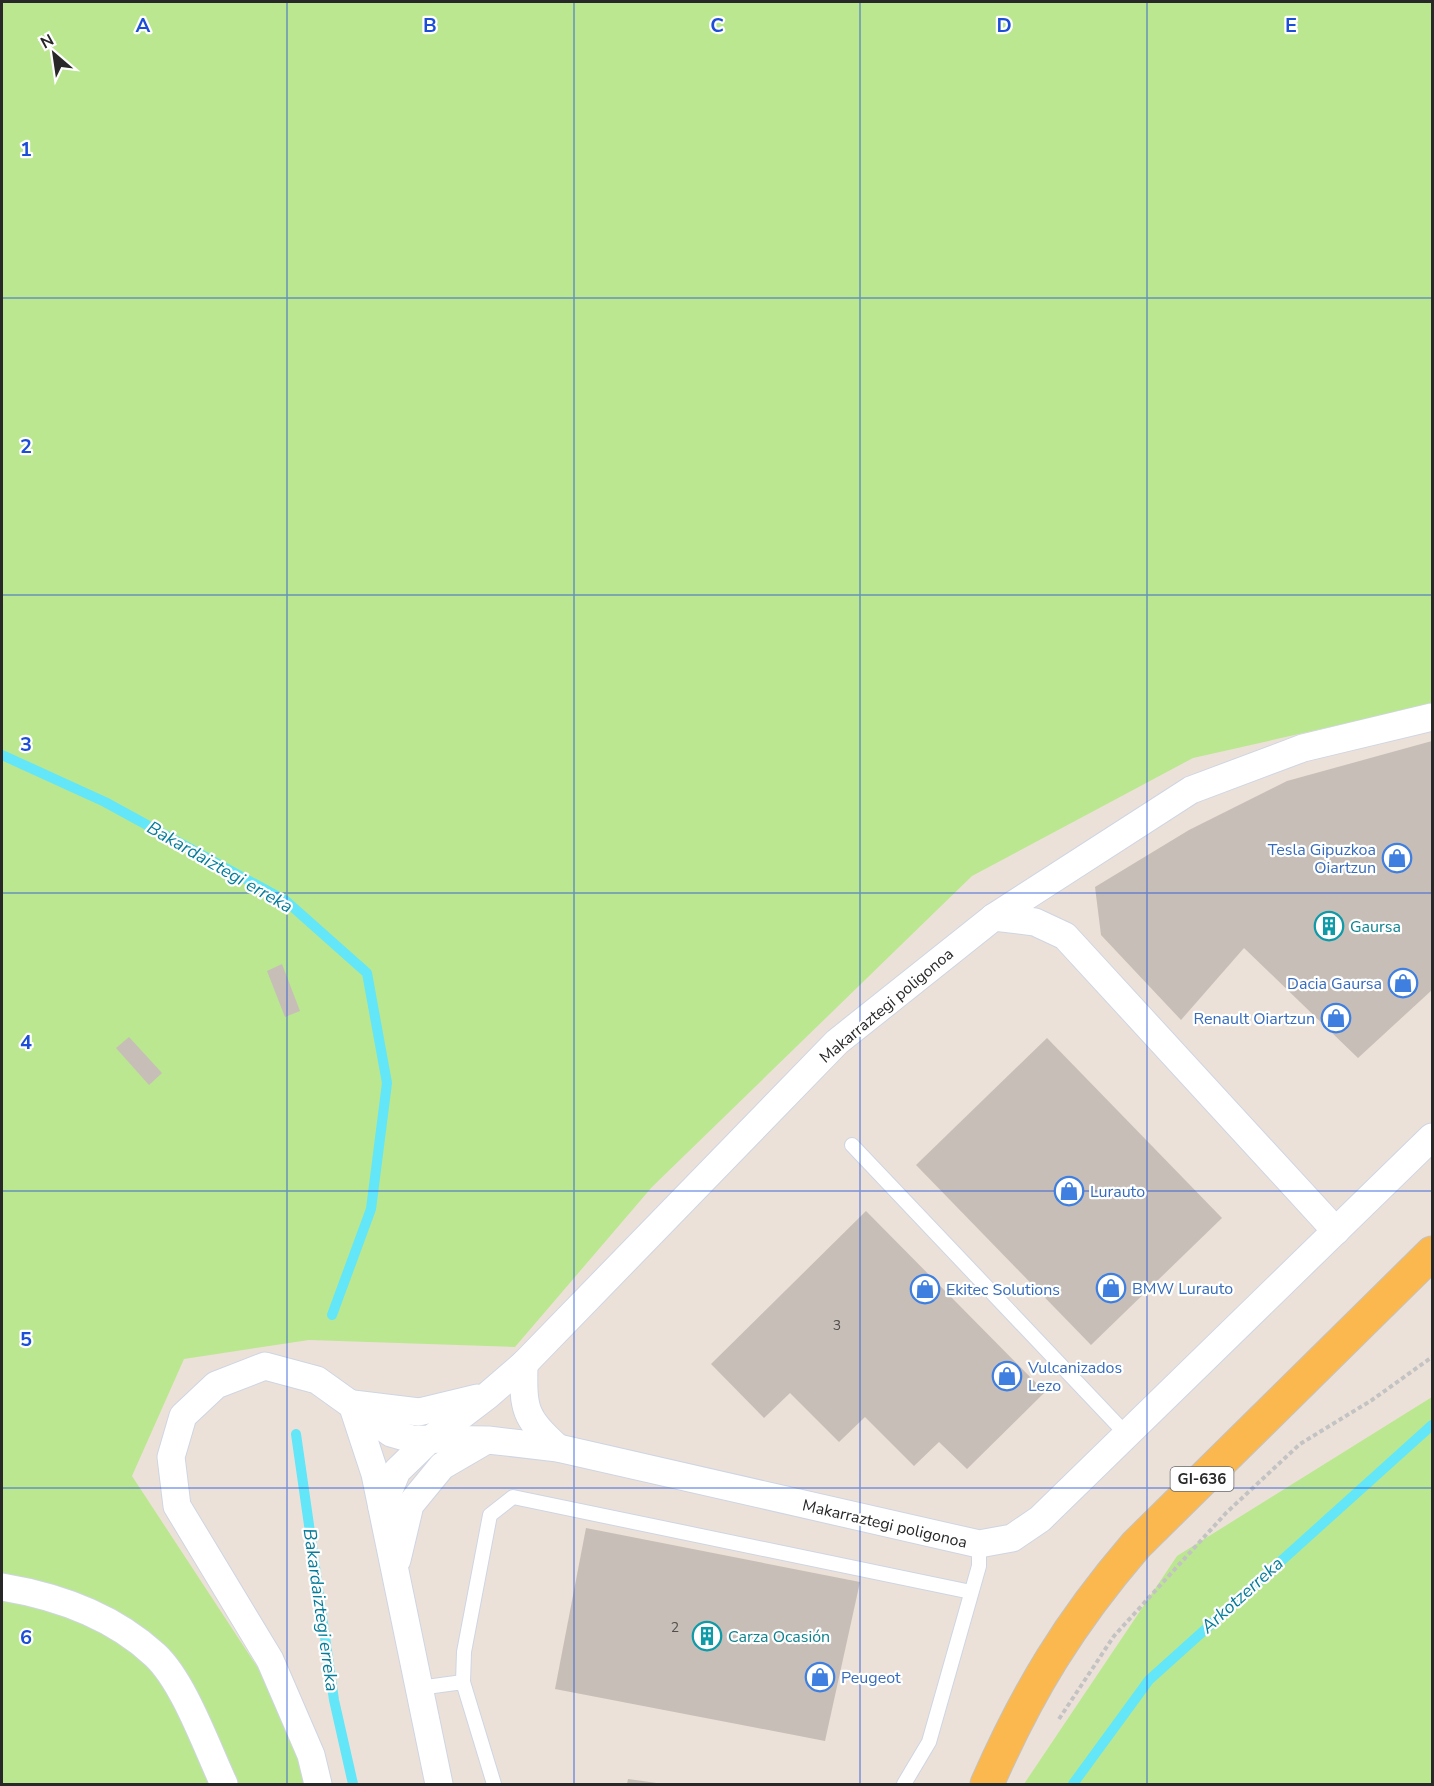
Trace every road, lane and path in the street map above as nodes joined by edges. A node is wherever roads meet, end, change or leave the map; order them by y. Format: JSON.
{"nodes":[{"id":1,"x":1432,"y":717,"type":"edge"},
{"id":2,"x":994,"y":917,"type":"junction"},
{"id":3,"x":1432,"y":1137,"type":"edge"},
{"id":4,"x":852,"y":1145,"type":"dead end"},
{"id":5,"x":1336,"y":1231,"type":"junction"},
{"id":6,"x":1432,"y":1252,"type":"edge"},
{"id":7,"x":1432,"y":1357,"type":"edge"},
{"id":8,"x":524,"y":1364,"type":"junction"},
{"id":9,"x":487,"y":1396,"type":"junction"},
{"id":10,"x":352,"y":1404,"type":"junction"},
{"id":11,"x":1128,"y":1436,"type":"junction"},
{"id":12,"x":488,"y":1440,"type":"junction"},
{"id":13,"x":428,"y":1441,"type":"junction"},
{"id":14,"x":558,"y":1448,"type":"junction"},
{"id":15,"x":382,"y":1507,"type":"junction"},
{"id":16,"x":979,"y":1544,"type":"junction"},
{"id":17,"x":395,"y":1570,"type":"junction"},
{"id":18,"x":2,"y":1587,"type":"edge"},
{"id":19,"x":971,"y":1592,"type":"junction"},
{"id":20,"x":463,"y":1682,"type":"junction"},
{"id":21,"x":419,"y":1688,"type":"junction"},
{"id":22,"x":1055,"y":1726,"type":"dead end"},
{"id":23,"x":224,"y":1785,"type":"edge"},
{"id":24,"x":318,"y":1785,"type":"edge"},
{"id":25,"x":439,"y":1785,"type":"edge"},
{"id":26,"x":494,"y":1785,"type":"edge"},
{"id":27,"x":904,"y":1785,"type":"edge"},
{"id":28,"x":987,"y":1785,"type":"edge"}],
"edges":[{"from":1,"to":2,"type":"street","name":"Makarraztegi poligonoa"},
{"from":2,"to":5,"type":"street"},
{"from":2,"to":8,"type":"street","name":"Makarraztegi poligonoa"},
{"from":3,"to":5,"type":"street","name":"Makarraztegi poligonoa"},
{"from":4,"to":11,"type":"lane"},
{"from":5,"to":11,"type":"street","name":"Makarraztegi poligonoa"},
{"from":6,"to":28,"type":"main road","number":"GI-636"},
{"from":7,"to":22,"type":"path"},
{"from":8,"to":9,"type":"street","name":"Makarraztegi poligonoa"},
{"from":8,"to":14,"type":"street"},
{"from":9,"to":10,"type":"street"},
{"from":9,"to":13,"type":"street","name":"Makarraztegi poligonoa"},
{"from":10,"to":13,"type":"street","name":"Makarraztegi poligonoa"},
{"from":10,"to":15,"type":"street"},
{"from":10,"to":24,"type":"street","name":"Makarraztegi poligonoa"},
{"from":11,"to":16,"type":"street","name":"Makarraztegi poligonoa"},
{"from":12,"to":13,"type":"street","name":"Makarraztegi poligonoa"},
{"from":12,"to":14,"type":"street","name":"Makarraztegi poligonoa"},
{"from":12,"to":17,"type":"street"},
{"from":13,"to":15,"type":"street","name":"Makarraztegi poligonoa"},
{"from":14,"to":16,"type":"street","name":"Makarraztegi poligonoa"},
{"from":15,"to":17,"type":"street"},
{"from":16,"to":19,"type":"lane"},
{"from":17,"to":21,"type":"street"},
{"from":18,"to":23,"type":"street"},
{"from":19,"to":20,"type":"lane"},
{"from":19,"to":27,"type":"lane"},
{"from":20,"to":21,"type":"lane"},
{"from":20,"to":26,"type":"lane"},
{"from":21,"to":25,"type":"street"}]}
